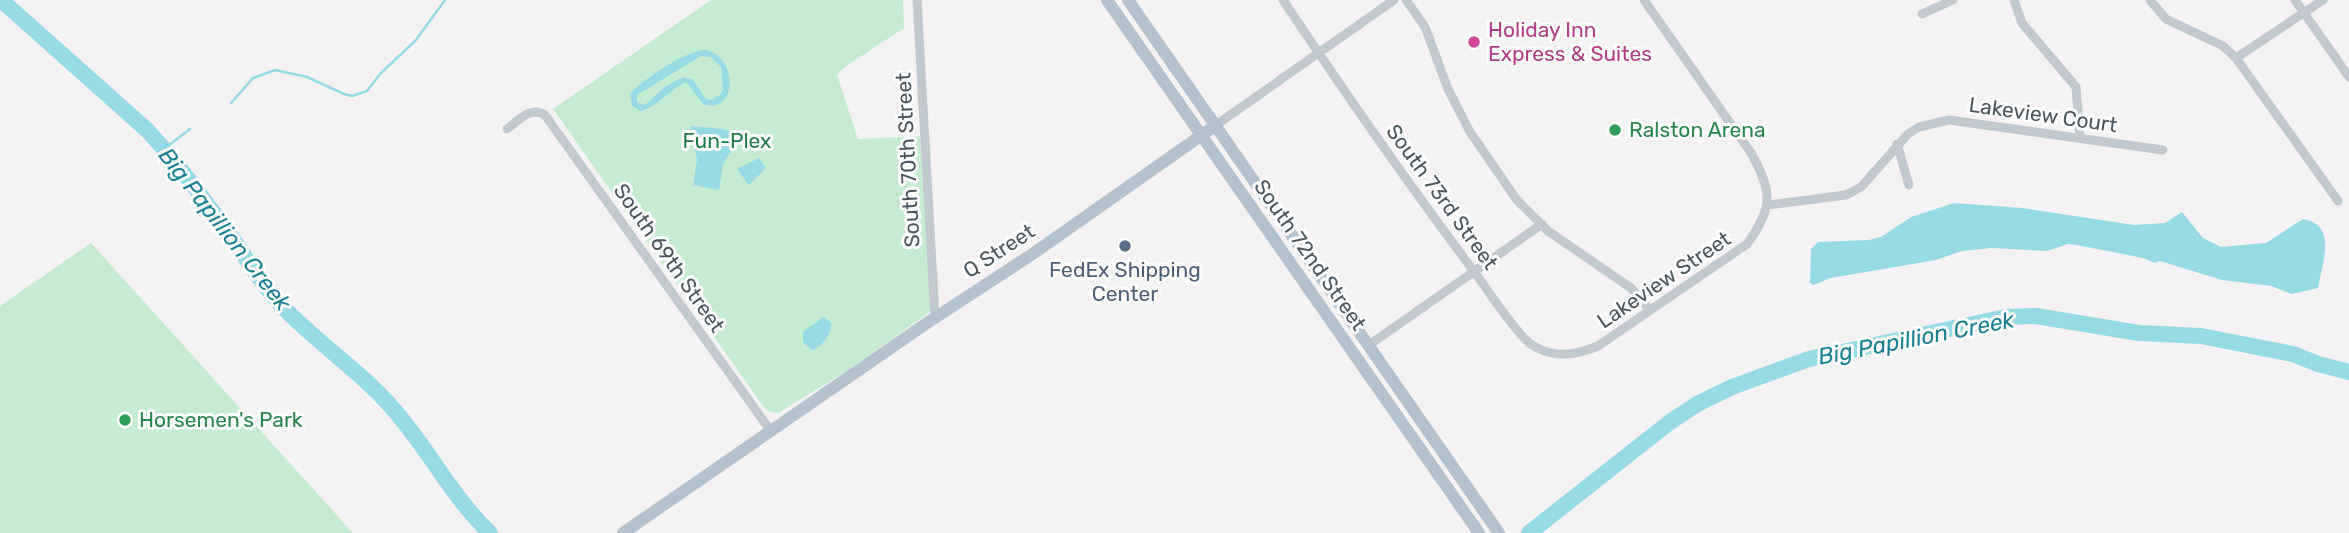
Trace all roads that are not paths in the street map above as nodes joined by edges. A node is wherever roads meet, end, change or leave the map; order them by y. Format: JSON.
{"nodes":[{"id":1,"x":917,"y":0,"type":"edge"},
{"id":2,"x":1107,"y":0,"type":"edge"},
{"id":3,"x":1128,"y":0,"type":"edge"},
{"id":4,"x":1283,"y":0,"type":"edge"},
{"id":5,"x":1394,"y":0,"type":"edge"},
{"id":6,"x":1406,"y":0,"type":"edge"},
{"id":7,"x":1644,"y":0,"type":"edge"},
{"id":8,"x":1953,"y":0,"type":"edge"},
{"id":9,"x":2014,"y":0,"type":"edge"},
{"id":10,"x":2150,"y":0,"type":"edge"},
{"id":11,"x":2295,"y":0,"type":"edge"},
{"id":12,"x":2323,"y":0,"type":"edge"},
{"id":13,"x":2304,"y":13,"type":"junction"},
{"id":14,"x":1922,"y":14,"type":"dead end"},
{"id":15,"x":1320,"y":53,"type":"junction"},
{"id":16,"x":2236,"y":58,"type":"junction"},
{"id":17,"x":2349,"y":77,"type":"edge"},
{"id":18,"x":1216,"y":125,"type":"junction"},
{"id":19,"x":507,"y":129,"type":"dead end"},
{"id":20,"x":1202,"y":135,"type":"junction"},
{"id":21,"x":2080,"y":138,"type":"junction"},
{"id":22,"x":1897,"y":144,"type":"junction"},
{"id":23,"x":2164,"y":150,"type":"dead end"},
{"id":24,"x":1909,"y":186,"type":"dead end"},
{"id":25,"x":2339,"y":201,"type":"dead end"},
{"id":26,"x":1768,"y":205,"type":"junction"},
{"id":27,"x":1542,"y":224,"type":"junction"},
{"id":28,"x":1475,"y":272,"type":"junction"},
{"id":29,"x":1312,"y":291,"type":"junction"},
{"id":30,"x":1650,"y":310,"type":"junction"},
{"id":31,"x":935,"y":317,"type":"junction"},
{"id":32,"x":1369,"y":345,"type":"junction"},
{"id":33,"x":1547,"y":352,"type":"joint"},
{"id":34,"x":770,"y":430,"type":"junction"},
{"id":35,"x":623,"y":533,"type":"edge"},
{"id":36,"x":1479,"y":533,"type":"edge"},
{"id":37,"x":1499,"y":533,"type":"edge"}],
"edges":[{"from":1,"to":31,"type":"street","name":"South 70th Street"},
{"from":2,"to":20,"type":"main road","name":"South 72nd Street"},
{"from":3,"to":18,"type":"main road","name":"South 72nd Street"},
{"from":4,"to":15,"type":"street","name":"South 73rd Street"},
{"from":5,"to":15,"type":"street","name":"Q Street"},
{"from":6,"to":27,"type":"street"},
{"from":7,"to":26,"type":"street"},
{"from":8,"to":14,"type":"street"},
{"from":9,"to":21,"type":"street"},
{"from":10,"to":16,"type":"street"},
{"from":11,"to":13,"type":"street"},
{"from":12,"to":13,"type":"street"},
{"from":13,"to":16,"type":"street"},
{"from":13,"to":17,"type":"street"},
{"from":15,"to":18,"type":"street","name":"Q Street"},
{"from":15,"to":28,"type":"street","name":"South 73rd Street"},
{"from":16,"to":25,"type":"street"},
{"from":18,"to":20,"type":"main road","name":"Q Street"},
{"from":18,"to":32,"type":"main road","name":"South 72nd Street"},
{"from":19,"to":34,"type":"street","name":"South 69th Street"},
{"from":20,"to":29,"type":"main road","name":"South 72nd Street"},
{"from":20,"to":31,"type":"main road","name":"Q Street"},
{"from":21,"to":22,"type":"street","name":"Lakeview Court"},
{"from":21,"to":23,"type":"street","name":"Lakeview Court"},
{"from":22,"to":24,"type":"street"},
{"from":22,"to":26,"type":"street","name":"Lakeview Court"},
{"from":26,"to":30,"type":"street","name":"Lakeview Street"},
{"from":27,"to":28,"type":"street"},
{"from":27,"to":30,"type":"street"},
{"from":28,"to":32,"type":"street"},
{"from":28,"to":33,"type":"street","name":"South 73rd Street"},
{"from":29,"to":32,"type":"main road"},
{"from":29,"to":36,"type":"main road","name":"South 72nd Street"},
{"from":30,"to":33,"type":"street","name":"Lakeview Street"},
{"from":31,"to":34,"type":"main road","name":"Q Street"},
{"from":32,"to":37,"type":"main road","name":"South 72nd Street"},
{"from":34,"to":35,"type":"main road","name":"Q Street"}]}
